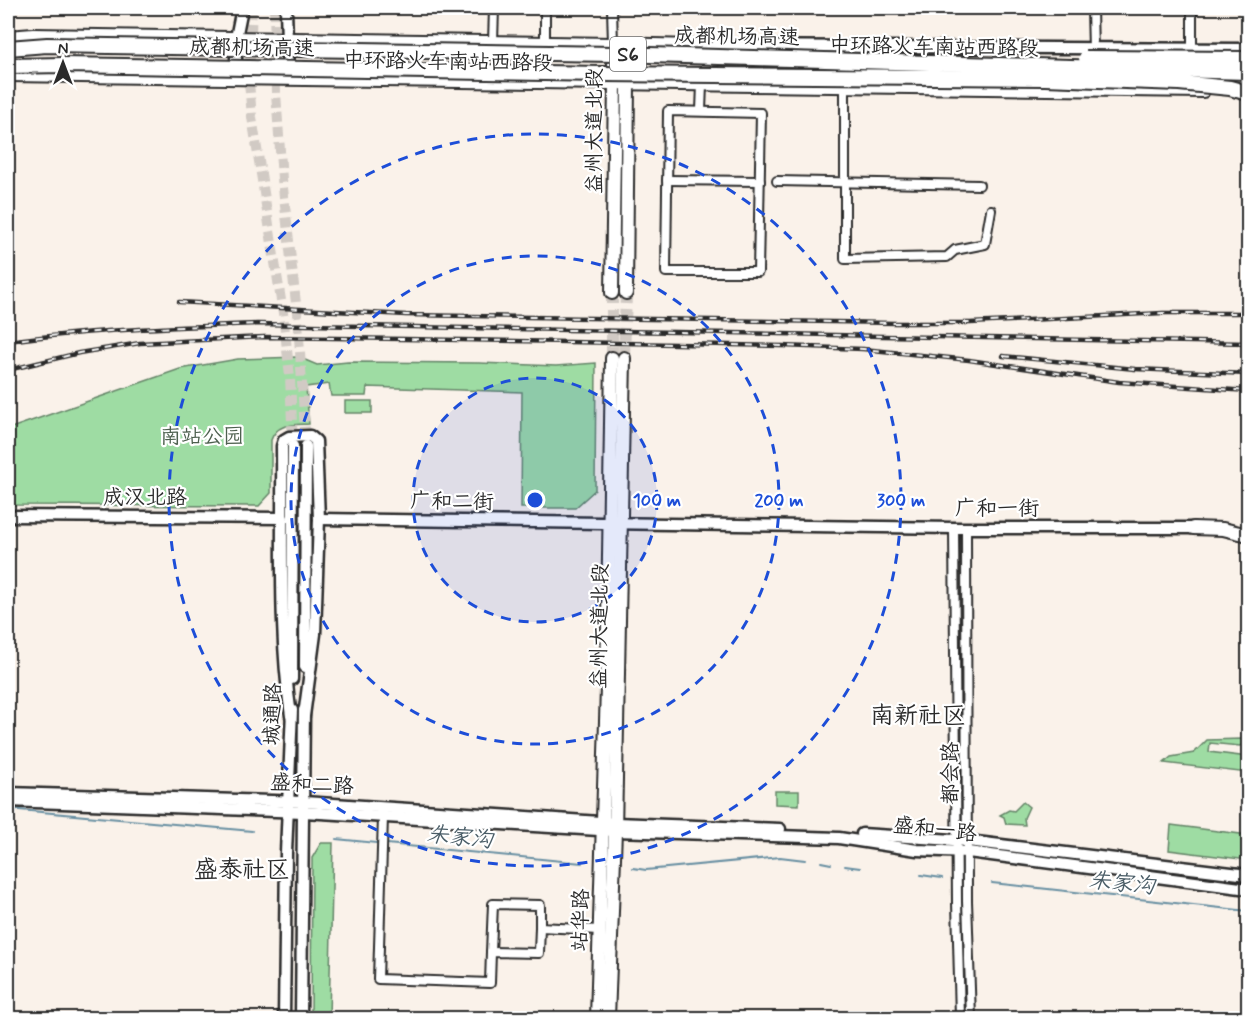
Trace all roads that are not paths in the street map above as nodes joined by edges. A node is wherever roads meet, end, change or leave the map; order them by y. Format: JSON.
{"nodes":[{"id":1,"x":242,"y":8,"type":"edge"},
{"id":2,"x":286,"y":8,"type":"edge"},
{"id":3,"x":494,"y":8,"type":"edge"},
{"id":4,"x":612,"y":8,"type":"edge"},
{"id":5,"x":1092,"y":8,"type":"edge"},
{"id":6,"x":1192,"y":8,"type":"edge"},
{"id":7,"x":545,"y":11,"type":"dead end"},
{"id":8,"x":8,"y":37,"type":"edge"},
{"id":9,"x":236,"y":38,"type":"junction"},
{"id":10,"x":287,"y":39,"type":"junction"},
{"id":11,"x":493,"y":42,"type":"junction"},
{"id":12,"x":544,"y":43,"type":"junction"},
{"id":13,"x":613,"y":44,"type":"junction"},
{"id":14,"x":694,"y":46,"type":"junction"},
{"id":15,"x":1093,"y":47,"type":"junction"},
{"id":16,"x":8,"y":48,"type":"edge"},
{"id":17,"x":1192,"y":48,"type":"junction"},
{"id":18,"x":1248,"y":49,"type":"edge"},
{"id":19,"x":1248,"y":59,"type":"edge"},
{"id":20,"x":904,"y":61,"type":"junction"},
{"id":21,"x":8,"y":66,"type":"edge"},
{"id":22,"x":1093,"y":68,"type":"junction"},
{"id":23,"x":1192,"y":71,"type":"junction"},
{"id":24,"x":1248,"y":72,"type":"edge"},
{"id":25,"x":8,"y":75,"type":"edge"},
{"id":26,"x":236,"y":77,"type":"junction"},
{"id":27,"x":288,"y":78,"type":"junction"},
{"id":28,"x":622,"y":83,"type":"junction"},
{"id":29,"x":702,"y":84,"type":"junction"},
{"id":30,"x":845,"y":86,"type":"junction"},
{"id":31,"x":1248,"y":92,"type":"edge"},
{"id":32,"x":701,"y":111,"type":"junction"},
{"id":33,"x":667,"y":180,"type":"junction"},
{"id":34,"x":760,"y":181,"type":"junction"},
{"id":35,"x":777,"y":181,"type":"dead end"},
{"id":36,"x":845,"y":182,"type":"junction"},
{"id":37,"x":979,"y":185,"type":"dead end"},
{"id":38,"x":991,"y":210,"type":"dead end"},
{"id":39,"x":626,"y":292,"type":"tunnel mouth"},
{"id":40,"x":612,"y":293,"type":"tunnel mouth"},
{"id":41,"x":618,"y":358,"type":"tunnel mouth"},
{"id":42,"x":293,"y":446,"type":"tunnel mouth"},
{"id":43,"x":306,"y":446,"type":"tunnel mouth"},
{"id":44,"x":8,"y":516,"type":"edge"},
{"id":45,"x":283,"y":518,"type":"junction"},
{"id":46,"x":319,"y":519,"type":"junction"},
{"id":47,"x":615,"y":523,"type":"junction"},
{"id":48,"x":960,"y":528,"type":"junction"},
{"id":49,"x":1193,"y":528,"type":"joint"},
{"id":50,"x":1248,"y":535,"type":"edge"},
{"id":51,"x":291,"y":716,"type":"junction"},
{"id":52,"x":304,"y":716,"type":"junction"},
{"id":53,"x":8,"y":793,"type":"edge"},
{"id":54,"x":8,"y":801,"type":"edge"},
{"id":55,"x":288,"y":807,"type":"junction"},
{"id":56,"x":304,"y":807,"type":"junction"},
{"id":57,"x":382,"y":817,"type":"junction"},
{"id":58,"x":609,"y":827,"type":"junction"},
{"id":59,"x":962,"y":846,"type":"junction"},
{"id":60,"x":1248,"y":875,"type":"edge"},
{"id":61,"x":1248,"y":889,"type":"edge"},
{"id":62,"x":540,"y":927,"type":"junction"},
{"id":63,"x":599,"y":930,"type":"junction"},
{"id":64,"x":491,"y":952,"type":"junction"},
{"id":65,"x":284,"y":1018,"type":"edge"},
{"id":66,"x":301,"y":1018,"type":"edge"},
{"id":67,"x":597,"y":1018,"type":"edge"},
{"id":68,"x":608,"y":1018,"type":"edge"},
{"id":69,"x":960,"y":1018,"type":"edge"},
{"id":70,"x":971,"y":1018,"type":"edge"}],
"edges":[{"from":1,"to":9,"type":"main road"},
{"from":2,"to":10,"type":"main road"},
{"from":3,"to":11,"type":"street"},
{"from":4,"to":13,"type":"street"},
{"from":5,"to":15,"type":"street"},
{"from":6,"to":17,"type":"street"},
{"from":7,"to":12,"type":"street"},
{"from":8,"to":9,"type":"main road","name":"中环路火车南站西路段"},
{"from":9,"to":10,"type":"main road","name":"中环路火车南站西路段"},
{"from":9,"to":26,"type":"main road"},
{"from":10,"to":11,"type":"main road","name":"中环路火车南站西路段"},
{"from":10,"to":27,"type":"main road"},
{"from":11,"to":12,"type":"main road","name":"中环路火车南站西路段"},
{"from":12,"to":13,"type":"main road","name":"中环路火车南站西路段"},
{"from":13,"to":14,"type":"main road","name":"中环路火车南站西路段"},
{"from":13,"to":28,"type":"main road","name":"益州大道北段"},
{"from":14,"to":15,"type":"main road"},
{"from":14,"to":22,"type":"main road","name":"中环路火车南站西路段"},
{"from":15,"to":17,"type":"main road"},
{"from":15,"to":22,"type":"street"},
{"from":16,"to":20,"type":"highway","name":"成都机场高速","number":"S6","bridge":true},
{"from":17,"to":18,"type":"main road"},
{"from":17,"to":23,"type":"street"},
{"from":19,"to":20,"type":"highway","bridge":true},
{"from":20,"to":24,"type":"highway","name":"成都机场高速","number":"S6","bridge":true},
{"from":21,"to":31,"type":"highway","name":"成都机场高速","number":"S6","bridge":true},
{"from":22,"to":23,"type":"main road","name":"中环路火车南站西路段"},
{"from":23,"to":24,"type":"main road","name":"中环路火车南站西路段"},
{"from":25,"to":26,"type":"main road","name":"中环路火车南站西路段"},
{"from":26,"to":27,"type":"main road","name":"中环路火车南站西路段"},
{"from":27,"to":28,"type":"main road","name":"中环路火车南站西路段"},
{"from":28,"to":29,"type":"main road","name":"中环路火车南站西路段"},
{"from":28,"to":39,"type":"main road","name":"益州大道北段"},
{"from":28,"to":40,"type":"main road","name":"益州大道北段"},
{"from":29,"to":30,"type":"main road","name":"中环路火车南站西路段"},
{"from":29,"to":32,"type":"street"},
{"from":30,"to":31,"type":"main road","name":"中环路火车南站西路段"},
{"from":30,"to":36,"type":"street"},
{"from":32,"to":33,"type":"street"},
{"from":32,"to":34,"type":"street"},
{"from":33,"to":34,"type":"street"},
{"from":33,"to":34,"type":"street"},
{"from":35,"to":36,"type":"street"},
{"from":36,"to":37,"type":"street"},
{"from":36,"to":38,"type":"street"},
{"from":41,"to":47,"type":"main road","name":"益州大道北段"},
{"from":42,"to":51,"type":"main road","name":"城通路"},
{"from":43,"to":52,"type":"main road","name":"城通路"},
{"from":44,"to":45,"type":"main road","name":"成汉北路"},
{"from":45,"to":46,"type":"main road"},
{"from":45,"to":51,"type":"main road"},
{"from":46,"to":47,"type":"main road","name":"广和二街"},
{"from":46,"to":52,"type":"main road"},
{"from":47,"to":48,"type":"main road","name":"广和一街"},
{"from":47,"to":58,"type":"main road","name":"益州大道北段"},
{"from":48,"to":49,"type":"main road","name":"广和一街"},
{"from":48,"to":59,"type":"street","name":"都会路"},
{"from":48,"to":59,"type":"street","name":"都会路"},
{"from":49,"to":50,"type":"main road"},
{"from":51,"to":55,"type":"main road","name":"城通路"},
{"from":52,"to":56,"type":"main road","name":"城通路"},
{"from":53,"to":55,"type":"main road","name":"盛和二路"},
{"from":54,"to":55,"type":"main road"},
{"from":55,"to":56,"type":"main road"},
{"from":55,"to":65,"type":"main road","name":"城通路"},
{"from":56,"to":57,"type":"main road"},
{"from":56,"to":58,"type":"main road","name":"盛和二路"},
{"from":56,"to":66,"type":"main road","name":"城通路"},
{"from":57,"to":58,"type":"main road"},
{"from":57,"to":64,"type":"street"},
{"from":58,"to":59,"type":"main road","name":"盛和一路"},
{"from":58,"to":63,"type":"main road","name":"站华路"},
{"from":58,"to":68,"type":"main road","name":"站华路"},
{"from":59,"to":60,"type":"main road","name":"盛和一路"},
{"from":59,"to":61,"type":"main road","name":"盛和一路"},
{"from":59,"to":69,"type":"street","name":"都会路"},
{"from":59,"to":70,"type":"street","name":"都会路"},
{"from":62,"to":63,"type":"street"},
{"from":62,"to":64,"type":"street"},
{"from":62,"to":64,"type":"street"},
{"from":63,"to":67,"type":"main road","name":"站华路"}]}
